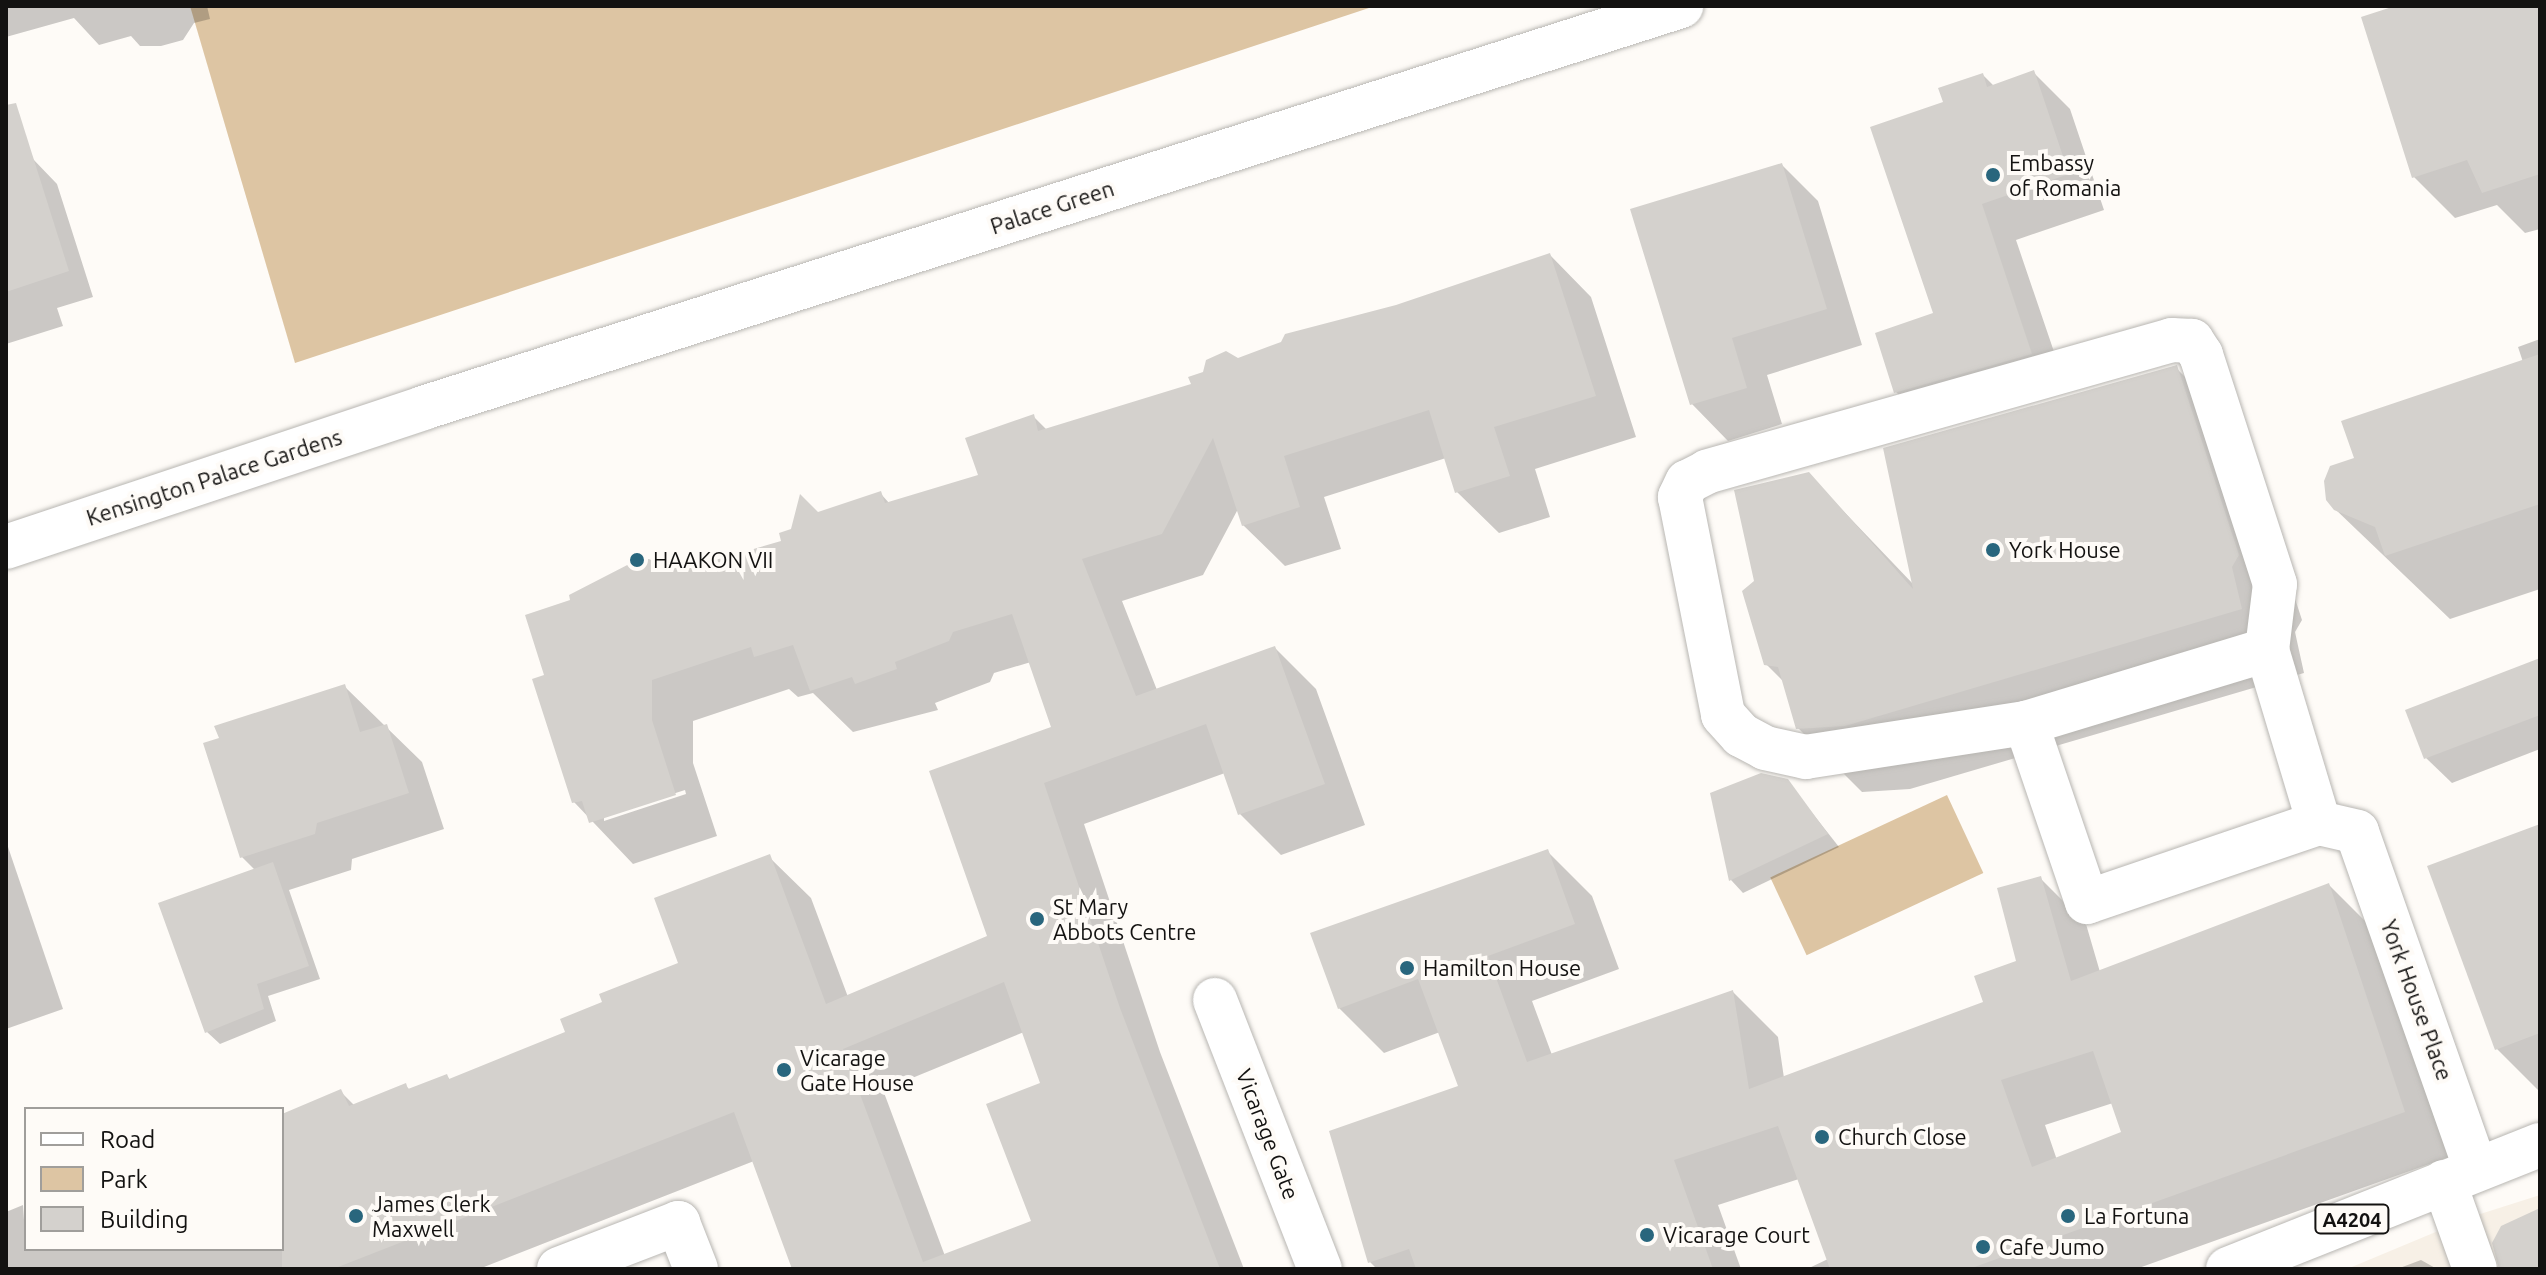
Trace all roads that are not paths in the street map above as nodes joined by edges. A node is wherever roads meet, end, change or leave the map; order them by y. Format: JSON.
{"nodes":[{"id":1,"x":1681,"y":6,"type":"edge"},
{"id":2,"x":423,"y":408,"type":"joint"},
{"id":3,"x":6,"y":547,"type":"edge"},
{"id":4,"x":2267,"y":650,"type":"junction"},
{"id":5,"x":2026,"y":723,"type":"junction"},
{"id":6,"x":2338,"y":827,"type":"junction"},
{"id":7,"x":1215,"y":1000,"type":"dead end"},
{"id":8,"x":2540,"y":1145,"type":"edge"},
{"id":9,"x":2460,"y":1176,"type":"junction"},
{"id":10,"x":559,"y":1269,"type":"edge"},
{"id":11,"x":696,"y":1269,"type":"edge"},
{"id":12,"x":1320,"y":1269,"type":"edge"},
{"id":13,"x":2228,"y":1269,"type":"edge"},
{"id":14,"x":2475,"y":1269,"type":"edge"}],
"edges":[{"from":1,"to":2,"type":"street","name":"Palace Green"},
{"from":2,"to":3,"type":"street","name":"Kensington Palace Gardens"},
{"from":4,"to":5,"type":"street"},
{"from":4,"to":5,"type":"street"},
{"from":4,"to":6,"type":"street","name":"York House Place"},
{"from":5,"to":6,"type":"street"},
{"from":6,"to":9,"type":"street","name":"York House Place"},
{"from":7,"to":12,"type":"street","name":"Vicarage Gate"},
{"from":8,"to":9,"type":"street","number":"A4204"},
{"from":9,"to":13,"type":"street","number":"A4204"},
{"from":9,"to":14,"type":"street","name":"York House Place"},
{"from":10,"to":11,"type":"street"}]}
